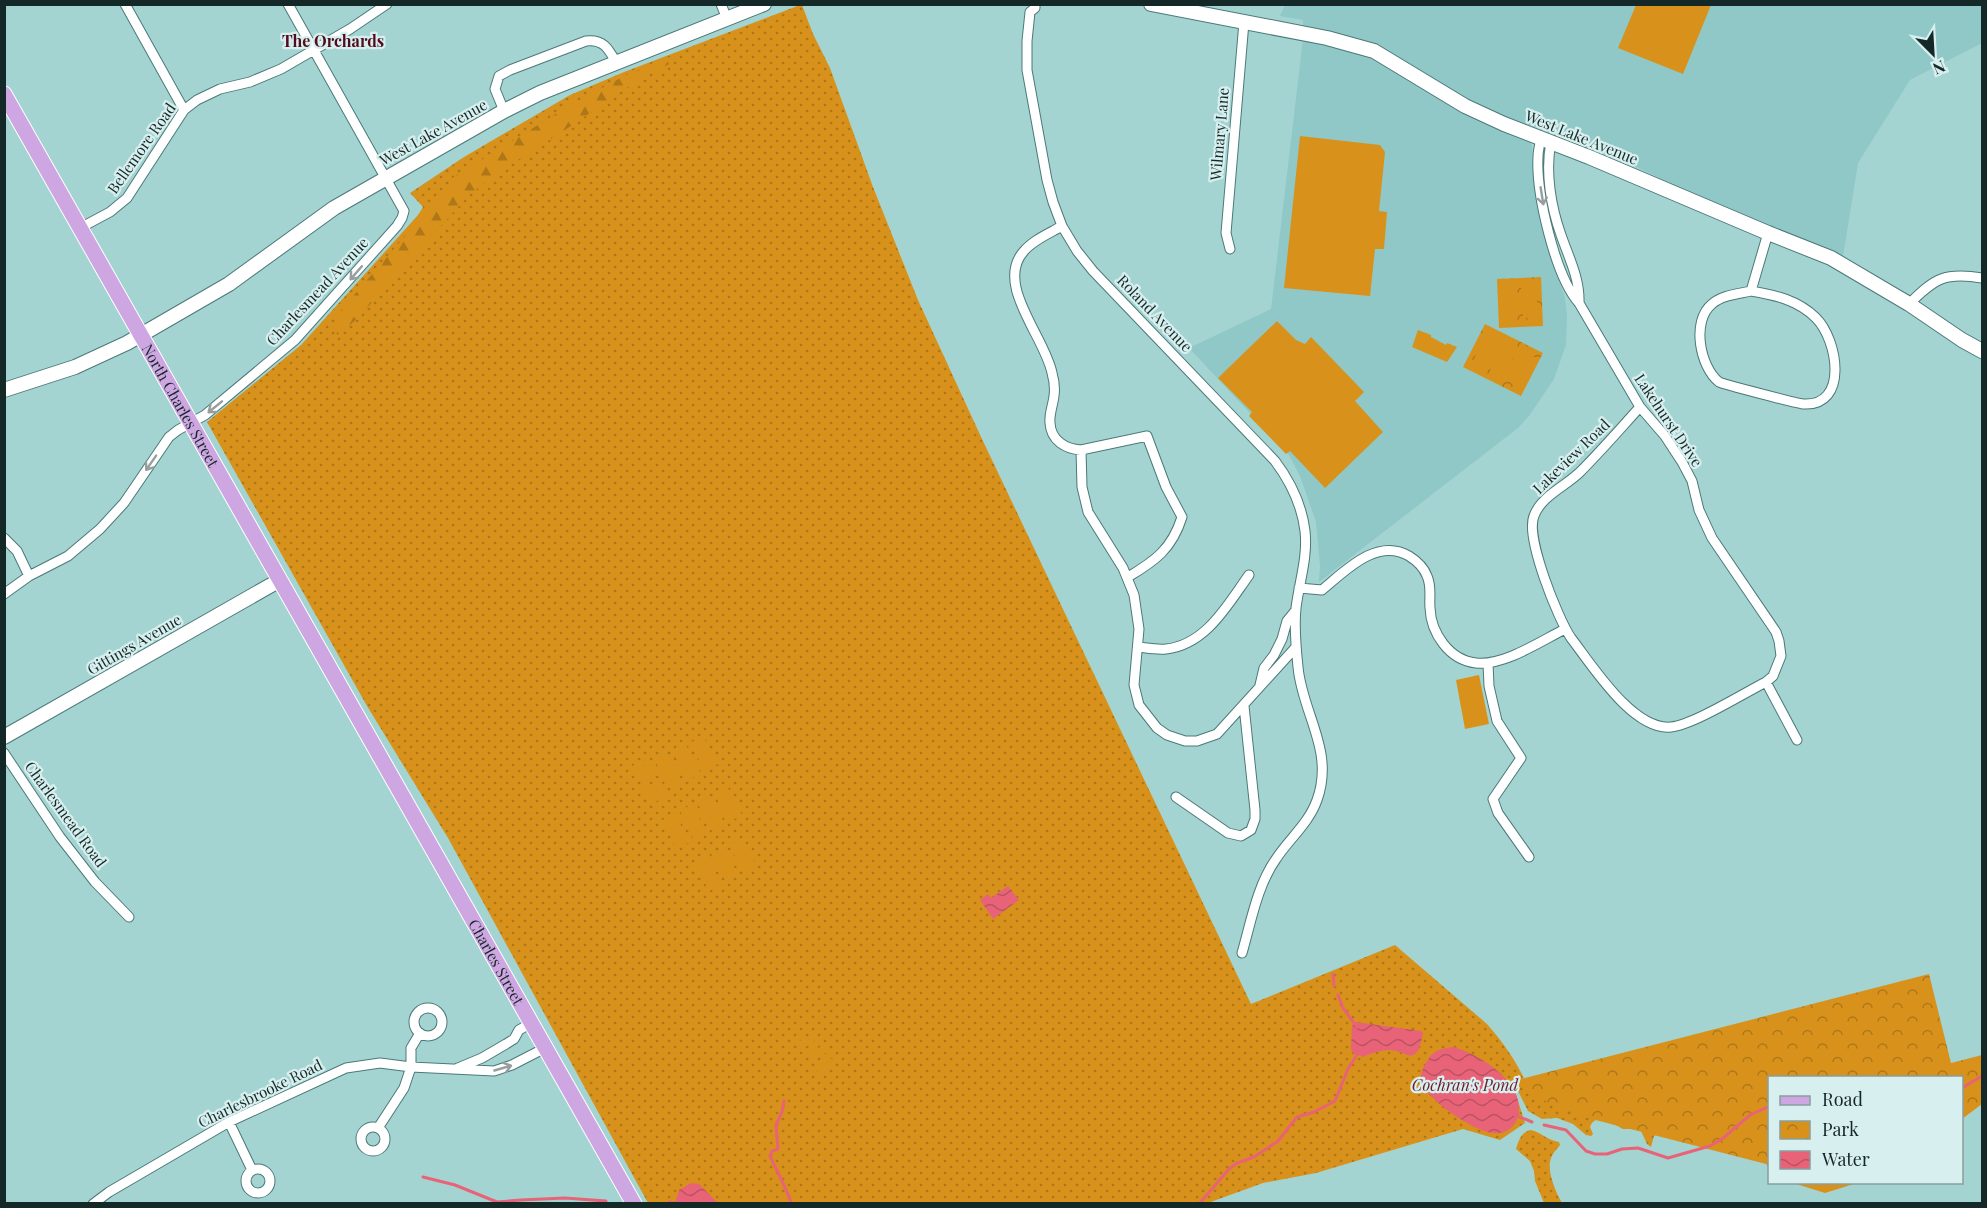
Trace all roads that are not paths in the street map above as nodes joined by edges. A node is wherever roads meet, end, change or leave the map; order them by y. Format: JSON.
{"nodes":[{"id":1,"x":125,"y":4,"type":"edge"},
{"id":2,"x":288,"y":4,"type":"edge"},
{"id":3,"x":387,"y":4,"type":"edge"},
{"id":4,"x":721,"y":4,"type":"edge"},
{"id":5,"x":764,"y":4,"type":"edge"},
{"id":6,"x":1151,"y":4,"type":"edge"},
{"id":7,"x":1030,"y":7,"type":"edge"},
{"id":8,"x":727,"y":19,"type":"junction"},
{"id":9,"x":1244,"y":22,"type":"junction"},
{"id":10,"x":313,"y":50,"type":"junction"},
{"id":11,"x":616,"y":62,"type":"junction"},
{"id":12,"x":4,"y":94,"type":"edge"},
{"id":13,"x":184,"y":110,"type":"junction"},
{"id":14,"x":504,"y":111,"type":"junction"},
{"id":15,"x":1546,"y":140,"type":"junction"},
{"id":16,"x":385,"y":178,"type":"junction"},
{"id":17,"x":1062,"y":226,"type":"junction"},
{"id":18,"x":80,"y":228,"type":"junction"},
{"id":19,"x":1767,"y":233,"type":"junction"},
{"id":20,"x":1230,"y":249,"type":"dead end"},
{"id":21,"x":1983,"y":278,"type":"edge"},
{"id":22,"x":1751,"y":291,"type":"junction"},
{"id":23,"x":1909,"y":304,"type":"junction"},
{"id":24,"x":141,"y":335,"type":"junction"},
{"id":25,"x":1983,"y":351,"type":"edge"},
{"id":26,"x":4,"y":390,"type":"edge"},
{"id":27,"x":1640,"y":407,"type":"junction"},
{"id":28,"x":191,"y":422,"type":"junction"},
{"id":29,"x":1081,"y":450,"type":"junction"},
{"id":30,"x":4,"y":538,"type":"edge"},
{"id":31,"x":1249,"y":575,"type":"dead end"},
{"id":32,"x":29,"y":576,"type":"junction"},
{"id":33,"x":1128,"y":577,"type":"junction"},
{"id":34,"x":280,"y":580,"type":"junction"},
{"id":35,"x":1299,"y":588,"type":"junction"},
{"id":36,"x":4,"y":594,"type":"edge"},
{"id":37,"x":1296,"y":610,"type":"junction"},
{"id":38,"x":1565,"y":629,"type":"junction"},
{"id":39,"x":1138,"y":647,"type":"junction"},
{"id":40,"x":1296,"y":647,"type":"junction"},
{"id":41,"x":1488,"y":663,"type":"junction"},
{"id":42,"x":1766,"y":682,"type":"junction"},
{"id":43,"x":1259,"y":688,"type":"junction"},
{"id":44,"x":1244,"y":706,"type":"junction"},
{"id":45,"x":358,"y":719,"type":"joint"},
{"id":46,"x":4,"y":737,"type":"edge"},
{"id":47,"x":1797,"y":740,"type":"dead end"},
{"id":48,"x":4,"y":753,"type":"edge"},
{"id":49,"x":1176,"y":797,"type":"dead end"},
{"id":50,"x":1529,"y":857,"type":"dead end"},
{"id":51,"x":129,"y":917,"type":"dead end"},
{"id":52,"x":1242,"y":953,"type":"dead end"},
{"id":53,"x":531,"y":1023,"type":"junction"},
{"id":54,"x":420,"y":1033,"type":"dead end"},
{"id":55,"x":545,"y":1048,"type":"junction"},
{"id":56,"x":411,"y":1067,"type":"junction"},
{"id":57,"x":456,"y":1069,"type":"junction"},
{"id":58,"x":229,"y":1122,"type":"junction"},
{"id":59,"x":378,"y":1128,"type":"dead end"},
{"id":60,"x":252,"y":1170,"type":"dead end"},
{"id":61,"x":93,"y":1203,"type":"edge"},
{"id":62,"x":634,"y":1203,"type":"edge"}],
"edges":[{"from":1,"to":13,"type":"street"},
{"from":2,"to":10,"type":"street"},
{"from":3,"to":10,"type":"street","name":"Bellemore Road"},
{"from":4,"to":8,"type":"street"},
{"from":5,"to":8,"type":"street","name":"West Lake Avenue"},
{"from":6,"to":9,"type":"street","name":"West Lake Avenue"},
{"from":7,"to":17,"type":"street","name":"Roland Avenue"},
{"from":8,"to":11,"type":"street","name":"West Lake Avenue"},
{"from":9,"to":15,"type":"street","name":"West Lake Avenue"},
{"from":9,"to":20,"type":"street","name":"Wilmary Lane"},
{"from":10,"to":13,"type":"street","name":"Bellemore Road"},
{"from":10,"to":16,"type":"street"},
{"from":11,"to":14,"type":"street","name":"West Lake Avenue"},
{"from":11,"to":14,"type":"street"},
{"from":12,"to":18,"type":"main road","name":"North Charles Street"},
{"from":13,"to":18,"type":"street","name":"Bellemore Road"},
{"from":14,"to":16,"type":"street","name":"West Lake Avenue"},
{"from":15,"to":19,"type":"street","name":"West Lake Avenue"},
{"from":15,"to":27,"type":"street","name":"Lakehurst Drive"},
{"from":16,"to":24,"type":"street","name":"West Lake Avenue"},
{"from":16,"to":28,"type":"street","name":"Charlesmead Avenue","one_way":true},
{"from":17,"to":29,"type":"street"},
{"from":17,"to":35,"type":"street","name":"Roland Avenue"},
{"from":18,"to":24,"type":"main road","name":"North Charles Street"},
{"from":19,"to":22,"type":"street"},
{"from":19,"to":23,"type":"street","name":"West Lake Avenue"},
{"from":21,"to":23,"type":"street"},
{"from":22,"to":22,"type":"street"},
{"from":23,"to":25,"type":"street","name":"West Lake Avenue"},
{"from":24,"to":26,"type":"street","name":"West Lake Avenue"},
{"from":24,"to":28,"type":"main road","name":"North Charles Street"},
{"from":27,"to":38,"type":"street","name":"Lakeview Road"},
{"from":27,"to":42,"type":"street","name":"Lakehurst Drive"},
{"from":28,"to":32,"type":"street","name":"Charlesmead Avenue","one_way":true},
{"from":28,"to":34,"type":"main road","name":"North Charles Street"},
{"from":29,"to":33,"type":"street"},
{"from":29,"to":33,"type":"street"},
{"from":30,"to":32,"type":"street"},
{"from":31,"to":39,"type":"street"},
{"from":32,"to":36,"type":"street","name":"Charlesmead Avenue"},
{"from":33,"to":39,"type":"street"},
{"from":34,"to":45,"type":"main road","name":"North Charles Street"},
{"from":34,"to":46,"type":"street","name":"Gittings Avenue"},
{"from":35,"to":37,"type":"street","name":"Roland Avenue"},
{"from":35,"to":41,"type":"street"},
{"from":37,"to":40,"type":"street"},
{"from":37,"to":43,"type":"street"},
{"from":38,"to":41,"type":"street"},
{"from":38,"to":42,"type":"street","name":"Lakeview Road"},
{"from":39,"to":44,"type":"street"},
{"from":40,"to":43,"type":"street"},
{"from":40,"to":52,"type":"street"},
{"from":41,"to":50,"type":"street"},
{"from":42,"to":47,"type":"street"},
{"from":43,"to":44,"type":"street"},
{"from":44,"to":49,"type":"street"},
{"from":45,"to":53,"type":"main road","name":"Charles Street"},
{"from":48,"to":51,"type":"street","name":"Charlesmead Road"},
{"from":53,"to":55,"type":"main road","name":"Charles Street"},
{"from":53,"to":57,"type":"street","name":"Charlesbrooke Road"},
{"from":54,"to":56,"type":"street"},
{"from":57,"to":55,"type":"street","name":"Charlesbrooke Road","one_way":true},
{"from":55,"to":62,"type":"main road","name":"Charles Street"},
{"from":56,"to":57,"type":"street","name":"Charlesbrooke Road"},
{"from":56,"to":58,"type":"street","name":"Charlesbrooke Road"},
{"from":56,"to":59,"type":"street"},
{"from":58,"to":60,"type":"street"},
{"from":58,"to":61,"type":"street","name":"Charlesbrooke Road"}]}
